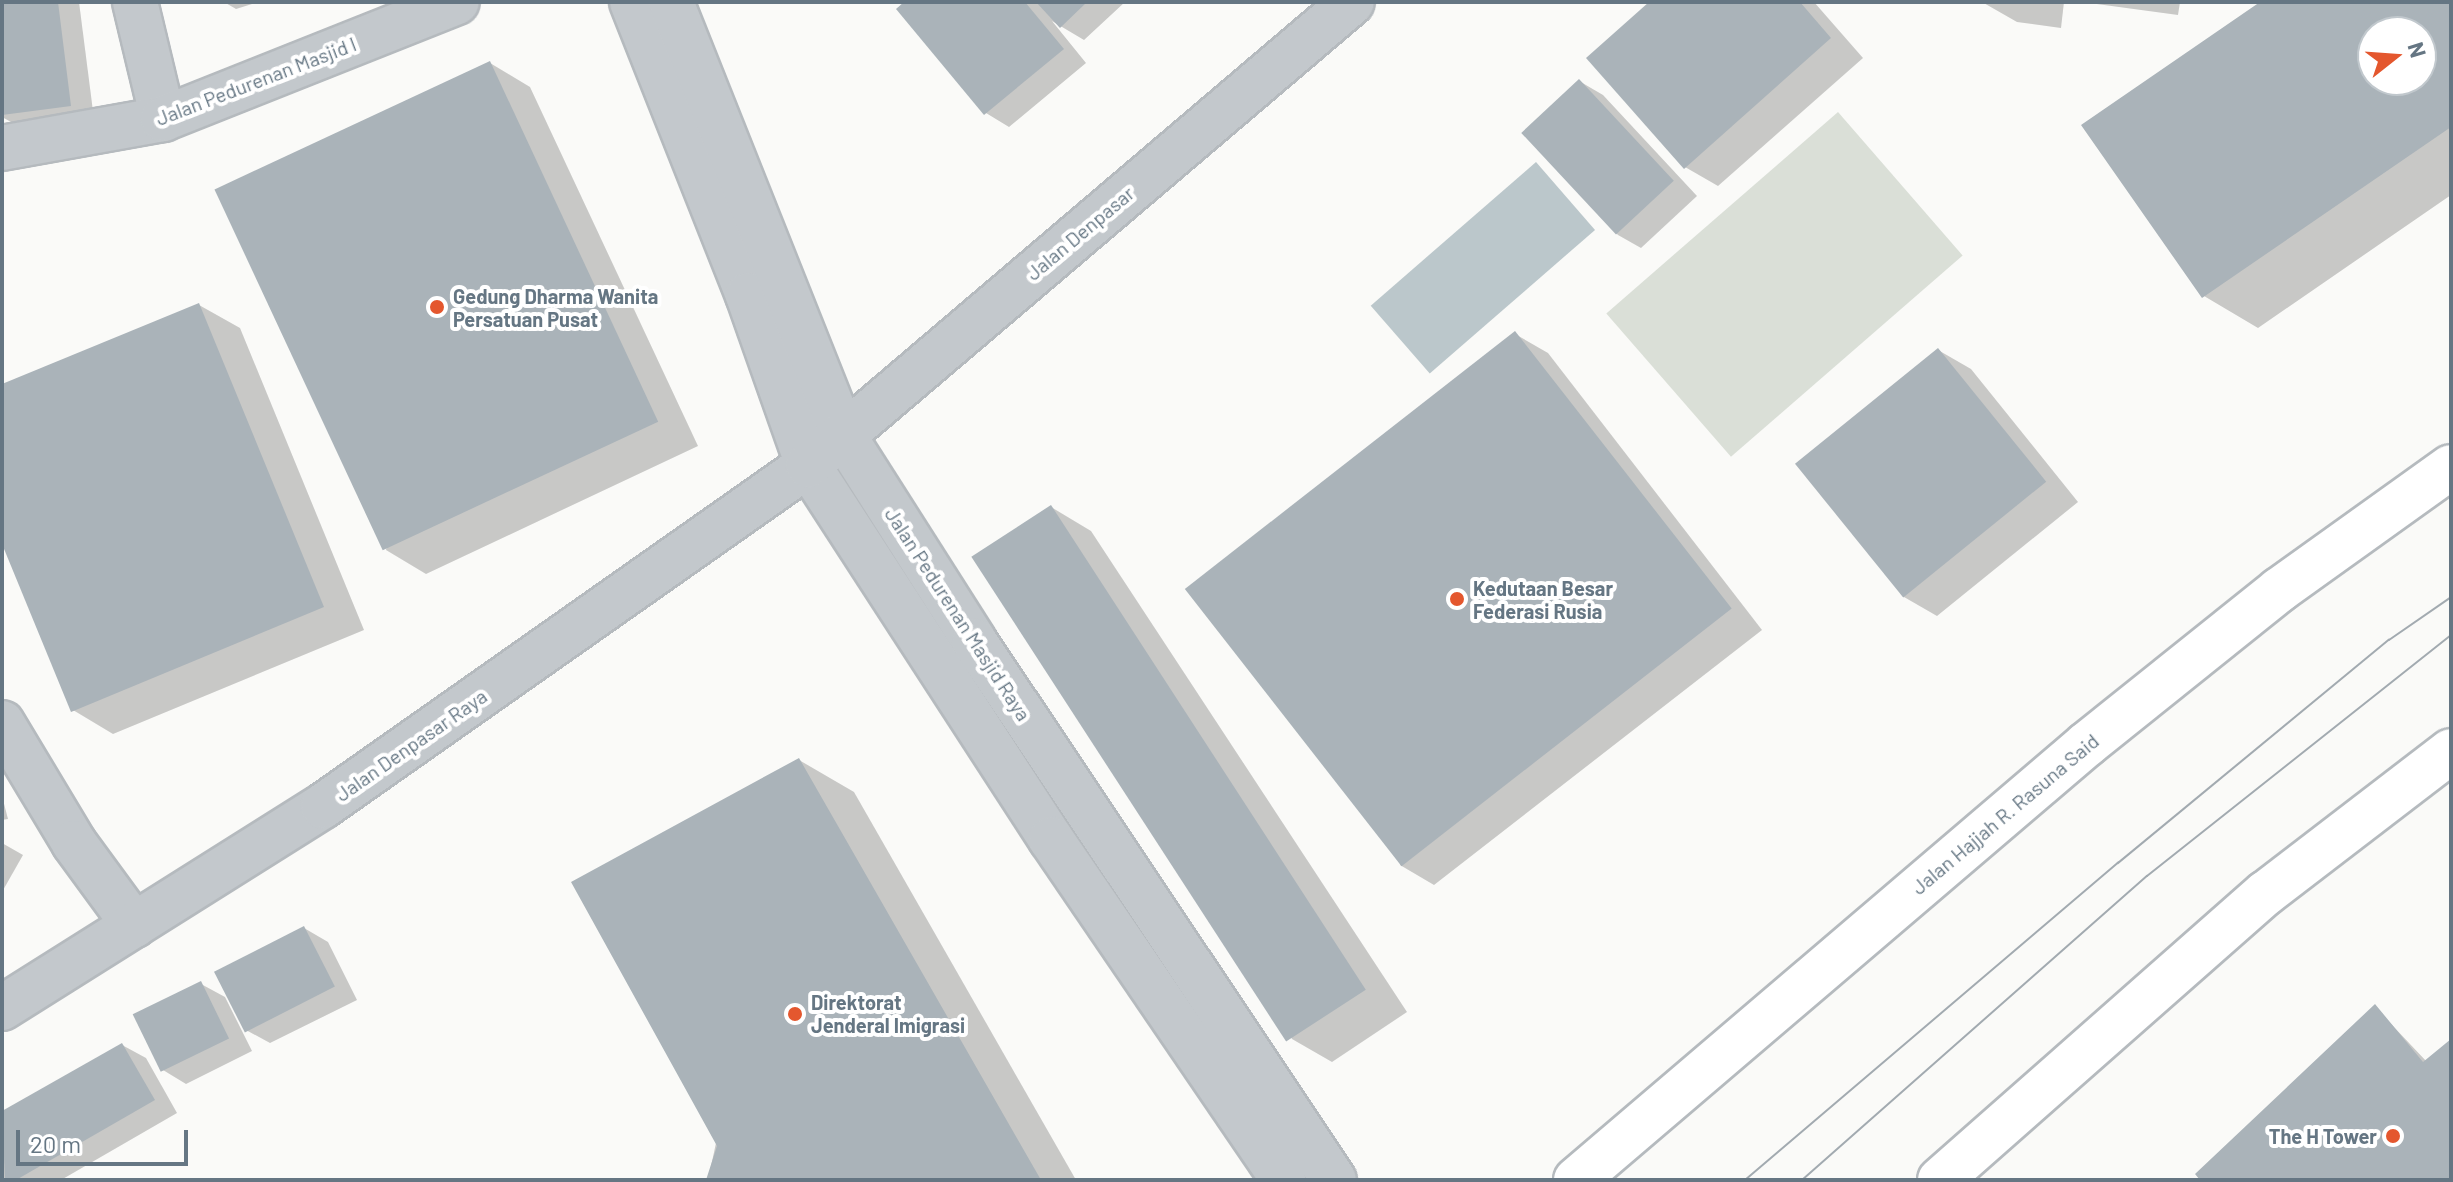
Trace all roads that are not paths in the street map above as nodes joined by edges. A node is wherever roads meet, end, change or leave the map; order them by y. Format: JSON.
{"nodes":[{"id":1,"x":135,"y":2,"type":"edge"},
{"id":2,"x":457,"y":2,"type":"edge"},
{"id":3,"x":632,"y":2,"type":"edge"},
{"id":4,"x":671,"y":2,"type":"edge"},
{"id":5,"x":1352,"y":2,"type":"edge"},
{"id":6,"x":163,"y":119,"type":"junction"},
{"id":7,"x":2,"y":148,"type":"edge"},
{"id":8,"x":843,"y":435,"type":"junction"},
{"id":9,"x":808,"y":465,"type":"junction"},
{"id":10,"x":2451,"y":467,"type":"edge"},
{"id":11,"x":2,"y":723,"type":"edge"},
{"id":12,"x":2451,"y":751,"type":"edge"},
{"id":13,"x":134,"y":925,"type":"junction"},
{"id":14,"x":2,"y":1008,"type":"edge"},
{"id":15,"x":1284,"y":1180,"type":"edge"},
{"id":16,"x":1334,"y":1180,"type":"edge"},
{"id":17,"x":1576,"y":1180,"type":"edge"},
{"id":18,"x":1940,"y":1180,"type":"edge"}],
"edges":[{"from":1,"to":6,"type":"street"},
{"from":2,"to":6,"type":"street","name":"Jalan Pedurenan Masjid I"},
{"from":3,"to":9,"type":"street"},
{"from":4,"to":8,"type":"street","name":"Jalan Pedurenan Masjid Raya"},
{"from":5,"to":8,"type":"street","name":"Jalan Denpasar"},
{"from":6,"to":7,"type":"street","name":"Jalan Pedurenan Masjid I"},
{"from":8,"to":9,"type":"street","name":"Jalan Denpasar"},
{"from":8,"to":16,"type":"street","name":"Jalan Pedurenan Masjid Raya"},
{"from":9,"to":13,"type":"street","name":"Jalan Denpasar Raya"},
{"from":9,"to":15,"type":"street"},
{"from":10,"to":17,"type":"main road","name":"Jalan Hajjah R. Rasuna Said"},
{"from":11,"to":13,"type":"street"},
{"from":12,"to":18,"type":"main road"},
{"from":13,"to":14,"type":"street","name":"Jalan Denpasar Raya"}]}
